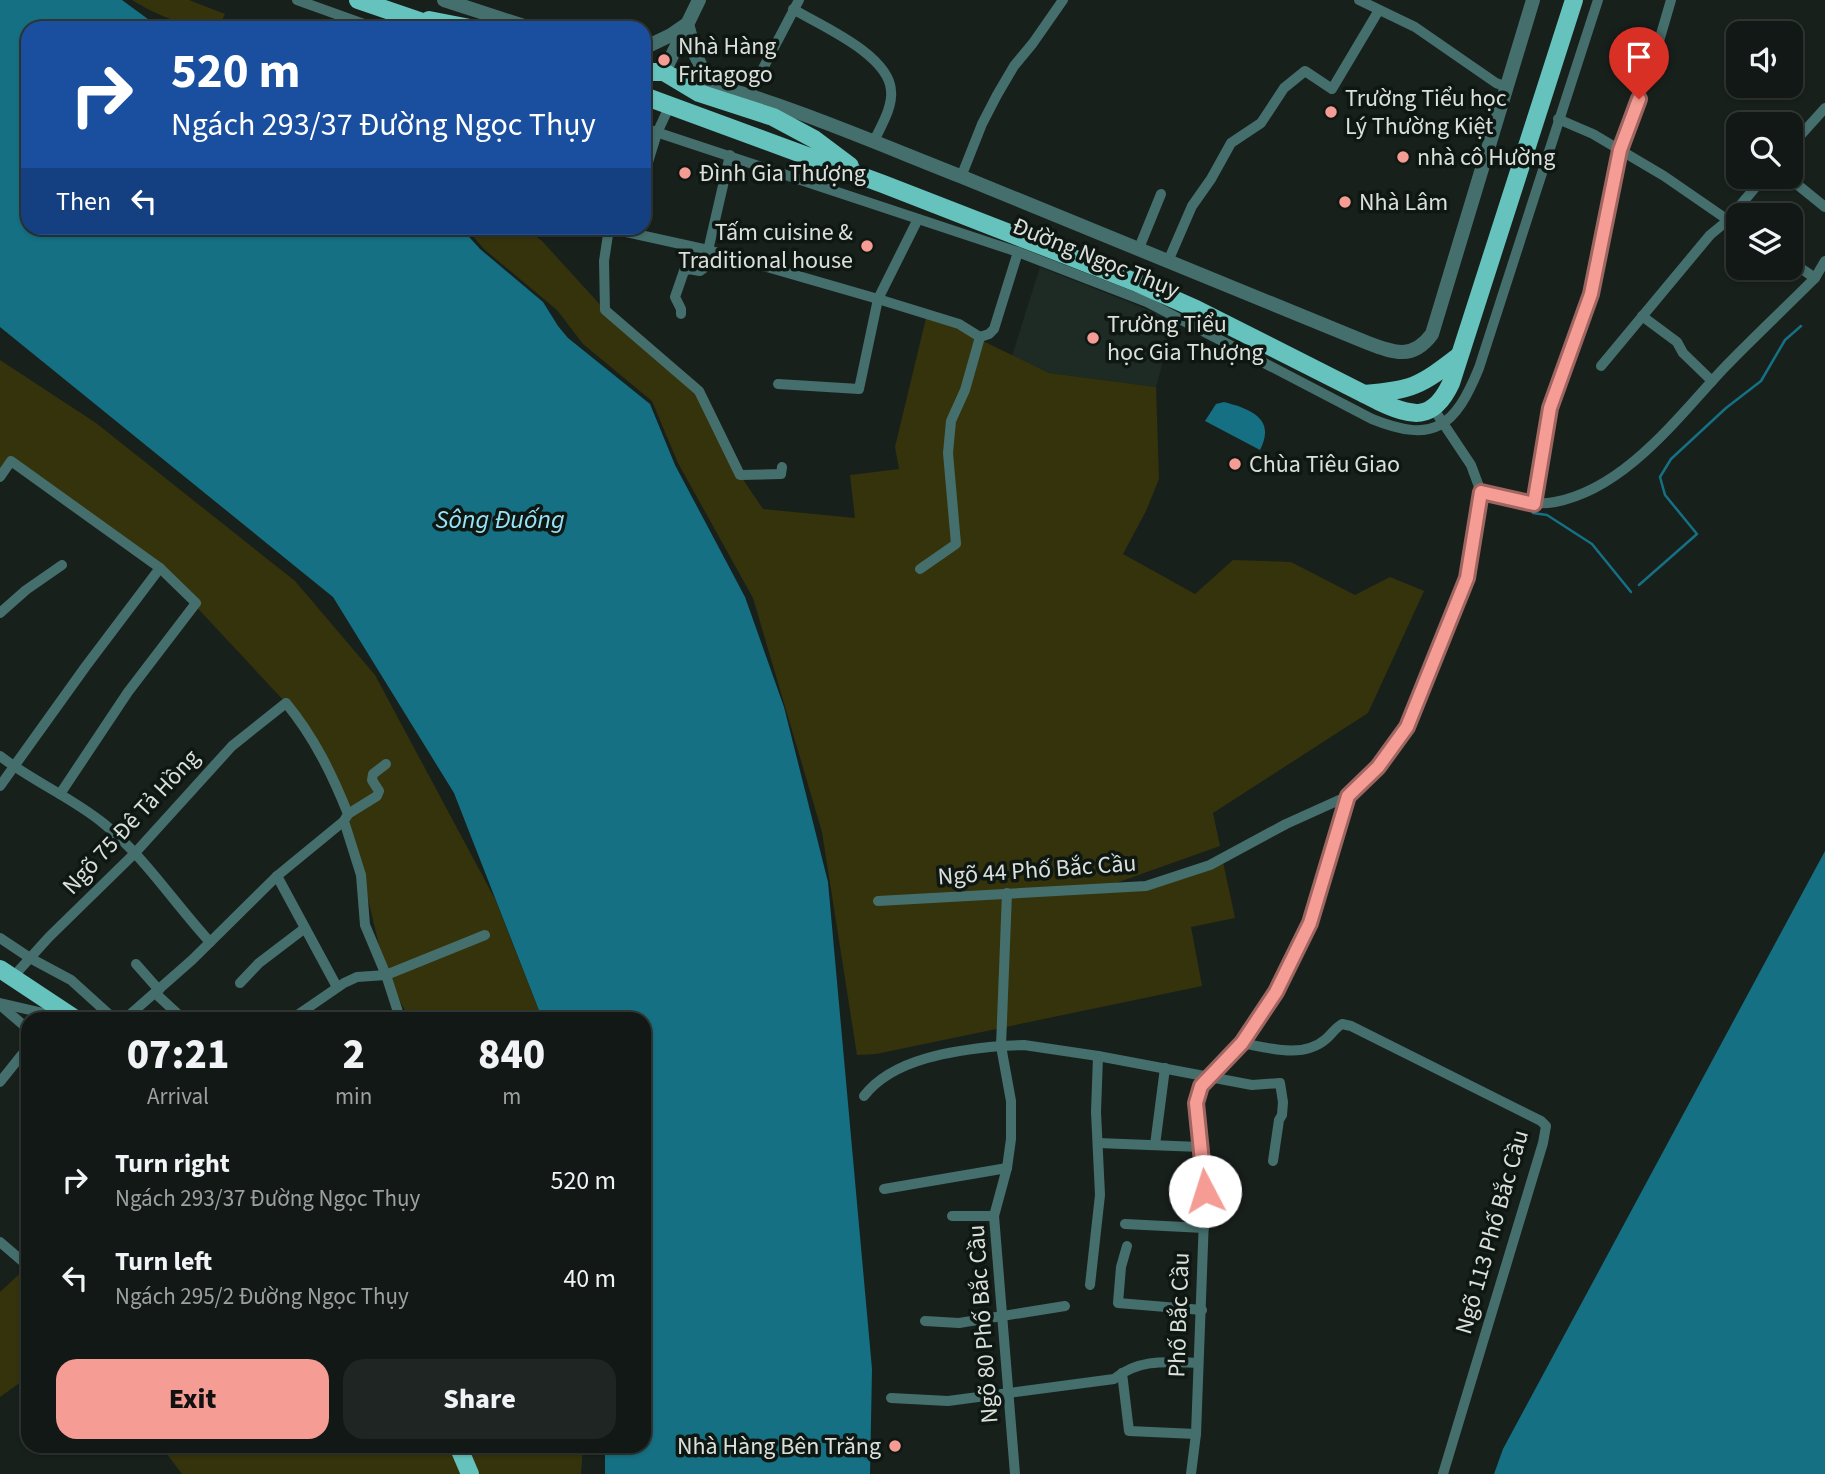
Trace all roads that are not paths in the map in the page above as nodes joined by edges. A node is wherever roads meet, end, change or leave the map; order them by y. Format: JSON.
{"nodes":[{"id":1,"x":297,"y":0,"type":"edge"},
{"id":2,"x":358,"y":0,"type":"edge"},
{"id":3,"x":444,"y":0,"type":"edge"},
{"id":4,"x":699,"y":0,"type":"edge"},
{"id":5,"x":1063,"y":0,"type":"edge"},
{"id":6,"x":1359,"y":0,"type":"edge"},
{"id":7,"x":1533,"y":0,"type":"edge"},
{"id":8,"x":1574,"y":0,"type":"edge"},
{"id":9,"x":1598,"y":0,"type":"edge"},
{"id":10,"x":1671,"y":0,"type":"edge"},
{"id":11,"x":796,"y":4,"type":"edge"},
{"id":12,"x":1378,"y":10,"type":"junction"},
{"id":13,"x":408,"y":16,"type":"junction"},
{"id":14,"x":356,"y":21,"type":"edge"},
{"id":15,"x":421,"y":21,"type":"edge"},
{"id":16,"x":434,"y":21,"type":"edge"},
{"id":17,"x":508,"y":21,"type":"edge"},
{"id":18,"x":687,"y":24,"type":"junction"},
{"id":19,"x":651,"y":45,"type":"edge"},
{"id":20,"x":651,"y":67,"type":"edge"},
{"id":21,"x":651,"y":72,"type":"edge"},
{"id":22,"x":664,"y":72,"type":"junction"},
{"id":23,"x":709,"y":83,"type":"junction"},
{"id":24,"x":1507,"y":86,"type":"junction"},
{"id":25,"x":748,"y":97,"type":"junction"},
{"id":26,"x":651,"y":98,"type":"edge"},
{"id":27,"x":670,"y":105,"type":"junction"},
{"id":28,"x":1823,"y":115,"type":"edge"},
{"id":29,"x":1558,"y":119,"type":"junction"},
{"id":30,"x":651,"y":131,"type":"edge"},
{"id":31,"x":656,"y":133,"type":"junction"},
{"id":32,"x":1803,"y":134,"type":"edge"},
{"id":33,"x":874,"y":141,"type":"junction"},
{"id":34,"x":651,"y":150,"type":"edge"},
{"id":35,"x":1620,"y":150,"type":"junction"},
{"id":36,"x":730,"y":155,"type":"junction"},
{"id":37,"x":860,"y":175,"type":"junction"},
{"id":38,"x":961,"y":177,"type":"junction"},
{"id":39,"x":1754,"y":189,"type":"edge"},
{"id":40,"x":1803,"y":189,"type":"edge"},
{"id":41,"x":1161,"y":194,"type":"dead end"},
{"id":42,"x":1742,"y":203,"type":"edge"},
{"id":43,"x":1825,"y":207,"type":"edge"},
{"id":44,"x":918,"y":219,"type":"junction"},
{"id":45,"x":1726,"y":219,"type":"edge"},
{"id":46,"x":1726,"y":221,"type":"edge"},
{"id":47,"x":608,"y":235,"type":"edge"},
{"id":48,"x":640,"y":235,"type":"edge"},
{"id":49,"x":1139,"y":248,"type":"junction"},
{"id":50,"x":708,"y":250,"type":"junction"},
{"id":51,"x":1018,"y":252,"type":"junction"},
{"id":52,"x":1169,"y":259,"type":"junction"},
{"id":53,"x":1825,"y":261,"type":"edge"},
{"id":54,"x":1803,"y":270,"type":"edge"},
{"id":55,"x":1815,"y":278,"type":"junction"},
{"id":56,"x":878,"y":299,"type":"junction"},
{"id":57,"x":681,"y":314,"type":"dead end"},
{"id":58,"x":1642,"y":316,"type":"junction"},
{"id":59,"x":980,"y":337,"type":"junction"},
{"id":60,"x":1459,"y":356,"type":"junction"},
{"id":61,"x":1601,"y":366,"type":"dead end"},
{"id":62,"x":1712,"y":381,"type":"junction"},
{"id":63,"x":778,"y":384,"type":"dead end"},
{"id":64,"x":1363,"y":394,"type":"junction"},
{"id":65,"x":1438,"y":416,"type":"junction"},
{"id":66,"x":782,"y":467,"type":"dead end"},
{"id":67,"x":0,"y":477,"type":"edge"},
{"id":68,"x":1481,"y":492,"type":"junction"},
{"id":69,"x":1534,"y":504,"type":"junction"},
{"id":70,"x":62,"y":565,"type":"dead end"},
{"id":71,"x":160,"y":568,"type":"junction"},
{"id":72,"x":920,"y":569,"type":"dead end"},
{"id":73,"x":0,"y":613,"type":"edge"},
{"id":74,"x":0,"y":756,"type":"edge"},
{"id":75,"x":386,"y":764,"type":"dead end"},
{"id":76,"x":15,"y":768,"type":"junction"},
{"id":77,"x":0,"y":786,"type":"edge"},
{"id":78,"x":60,"y":794,"type":"junction"},
{"id":79,"x":1348,"y":796,"type":"junction"},
{"id":80,"x":346,"y":817,"type":"junction"},
{"id":81,"x":135,"y":853,"type":"junction"},
{"id":82,"x":280,"y":874,"type":"junction"},
{"id":83,"x":1007,"y":893,"type":"junction"},
{"id":84,"x":878,"y":901,"type":"dead end"},
{"id":85,"x":305,"y":928,"type":"junction"},
{"id":86,"x":485,"y":935,"type":"dead end"},
{"id":87,"x":0,"y":938,"type":"edge"},
{"id":88,"x":210,"y":942,"type":"junction"},
{"id":89,"x":30,"y":958,"type":"junction"},
{"id":90,"x":136,"y":964,"type":"dead end"},
{"id":91,"x":6,"y":973,"type":"edge"},
{"id":92,"x":386,"y":975,"type":"junction"},
{"id":93,"x":240,"y":983,"type":"dead end"},
{"id":94,"x":337,"y":987,"type":"junction"},
{"id":95,"x":157,"y":991,"type":"junction"},
{"id":96,"x":0,"y":1004,"type":"edge"},
{"id":97,"x":37,"y":1012,"type":"edge"},
{"id":98,"x":65,"y":1012,"type":"edge"},
{"id":99,"x":106,"y":1012,"type":"edge"},
{"id":100,"x":133,"y":1012,"type":"edge"},
{"id":101,"x":176,"y":1012,"type":"edge"},
{"id":102,"x":302,"y":1012,"type":"edge"},
{"id":103,"x":398,"y":1012,"type":"edge"},
{"id":104,"x":21,"y":1023,"type":"edge"},
{"id":105,"x":1242,"y":1043,"type":"junction"},
{"id":106,"x":1001,"y":1046,"type":"junction"},
{"id":107,"x":21,"y":1056,"type":"edge"},
{"id":108,"x":1098,"y":1056,"type":"junction"},
{"id":109,"x":1165,"y":1068,"type":"junction"},
{"id":110,"x":1208,"y":1076,"type":"junction"},
{"id":111,"x":1,"y":1082,"type":"edge"},
{"id":112,"x":864,"y":1096,"type":"dead end"},
{"id":113,"x":1098,"y":1143,"type":"junction"},
{"id":114,"x":1155,"y":1145,"type":"junction"},
{"id":115,"x":1200,"y":1147,"type":"junction"},
{"id":116,"x":1273,"y":1161,"type":"dead end"},
{"id":117,"x":1007,"y":1168,"type":"junction"},
{"id":118,"x":884,"y":1189,"type":"dead end"},
{"id":119,"x":952,"y":1216,"type":"dead end"},
{"id":120,"x":994,"y":1216,"type":"junction"},
{"id":121,"x":1125,"y":1224,"type":"dead end"},
{"id":122,"x":1203,"y":1228,"type":"junction"},
{"id":123,"x":0,"y":1242,"type":"edge"},
{"id":124,"x":1127,"y":1246,"type":"dead end"},
{"id":125,"x":21,"y":1261,"type":"edge"},
{"id":126,"x":1090,"y":1285,"type":"dead end"},
{"id":127,"x":1065,"y":1306,"type":"dead end"},
{"id":128,"x":1202,"y":1310,"type":"junction"},
{"id":129,"x":1003,"y":1316,"type":"junction"},
{"id":130,"x":925,"y":1321,"type":"dead end"},
{"id":131,"x":1198,"y":1363,"type":"junction"},
{"id":132,"x":1122,"y":1373,"type":"junction"},
{"id":133,"x":1009,"y":1391,"type":"junction"},
{"id":134,"x":891,"y":1398,"type":"dead end"},
{"id":135,"x":1196,"y":1434,"type":"junction"},
{"id":136,"x":463,"y":1453,"type":"edge"},
{"id":137,"x":470,"y":1474,"type":"edge"},
{"id":138,"x":1015,"y":1474,"type":"edge"},
{"id":139,"x":1191,"y":1474,"type":"edge"},
{"id":140,"x":1443,"y":1474,"type":"edge"}],
"edges":[{"from":1,"to":14,"type":"street"},
{"from":2,"to":13,"type":"main road"},
{"from":3,"to":17,"type":"street"},
{"from":4,"to":18,"type":"street"},
{"from":5,"to":38,"type":"street"},
{"from":6,"to":12,"type":"street"},
{"from":7,"to":24,"type":"street","name":"Đường Ngọc Thụy"},
{"from":8,"to":60,"type":"main road"},
{"from":9,"to":29,"type":"street"},
{"from":10,"to":35,"type":"street"},
{"from":11,"to":25,"type":"street"},
{"from":11,"to":33,"type":"street"},
{"from":12,"to":24,"type":"street"},
{"from":12,"to":52,"type":"street"},
{"from":13,"to":15,"type":"main road"},
{"from":13,"to":16,"type":"main road"},
{"from":18,"to":19,"type":"street"},
{"from":18,"to":22,"type":"street"},
{"from":18,"to":23,"type":"street"},
{"from":20,"to":22,"type":"street","name":"Đường Ngọc Thụy"},
{"from":21,"to":22,"type":"main road"},
{"from":22,"to":23,"type":"street","name":"Đường Ngọc Thụy"},
{"from":22,"to":37,"type":"main road"},
{"from":23,"to":25,"type":"street","name":"Đường Ngọc Thụy"},
{"from":24,"to":52,"type":"street","name":"Đường Ngọc Thụy"},
{"from":25,"to":33,"type":"street","name":"Đường Ngọc Thụy"},
{"from":26,"to":27,"type":"main road","name":"Đường Ngọc Thụy"},
{"from":27,"to":31,"type":"street"},
{"from":27,"to":37,"type":"main road","name":"Đường Ngọc Thụy"},
{"from":28,"to":32,"type":"street"},
{"from":29,"to":35,"type":"street"},
{"from":29,"to":65,"type":"street"},
{"from":30,"to":31,"type":"street","name":"Đường Ngọc Thụy"},
{"from":31,"to":34,"type":"street"},
{"from":31,"to":36,"type":"street","name":"Đường Ngọc Thụy"},
{"from":33,"to":38,"type":"street","name":"Đường Ngọc Thụy"},
{"from":35,"to":45,"type":"street"},
{"from":35,"to":69,"type":"street"},
{"from":36,"to":44,"type":"street","name":"Đường Ngọc Thụy"},
{"from":36,"to":50,"type":"street"},
{"from":37,"to":64,"type":"main road","name":"Đường Ngọc Thụy"},
{"from":38,"to":49,"type":"street","name":"Đường Ngọc Thụy"},
{"from":39,"to":42,"type":"street"},
{"from":40,"to":43,"type":"street"},
{"from":41,"to":49,"type":"street"},
{"from":44,"to":51,"type":"street","name":"Đường Ngọc Thụy"},
{"from":44,"to":56,"type":"street"},
{"from":46,"to":58,"type":"street"},
{"from":47,"to":66,"type":"street"},
{"from":48,"to":50,"type":"street"},
{"from":49,"to":52,"type":"street","name":"Đường Ngọc Thụy"},
{"from":50,"to":56,"type":"street"},
{"from":50,"to":57,"type":"street"},
{"from":51,"to":59,"type":"street"},
{"from":51,"to":65,"type":"street","name":"Đường Ngọc Thụy"},
{"from":53,"to":55,"type":"street"},
{"from":54,"to":55,"type":"street"},
{"from":55,"to":62,"type":"street"},
{"from":56,"to":59,"type":"street"},
{"from":56,"to":63,"type":"street"},
{"from":58,"to":61,"type":"street"},
{"from":58,"to":62,"type":"street"},
{"from":59,"to":72,"type":"street"},
{"from":60,"to":64,"type":"main road"},
{"from":60,"to":65,"type":"main road"},
{"from":62,"to":69,"type":"street"},
{"from":64,"to":65,"type":"main road","name":"Đường Ngọc Thụy"},
{"from":65,"to":68,"type":"street"},
{"from":67,"to":71,"type":"street"},
{"from":68,"to":69,"type":"street"},
{"from":68,"to":79,"type":"street","name":"Phố Bắc Cầu"},
{"from":70,"to":73,"type":"street"},
{"from":71,"to":76,"type":"street"},
{"from":71,"to":78,"type":"street"},
{"from":74,"to":76,"type":"street"},
{"from":75,"to":80,"type":"street"},
{"from":76,"to":77,"type":"street"},
{"from":76,"to":78,"type":"street"},
{"from":78,"to":81,"type":"street"},
{"from":79,"to":83,"type":"street","name":"Ngõ 44 Phố Bắc Cầu"},
{"from":79,"to":105,"type":"street","name":"Phố Bắc Cầu"},
{"from":80,"to":81,"type":"street","name":"Ngõ 75 Đê Tả Hồng"},
{"from":80,"to":82,"type":"street"},
{"from":80,"to":92,"type":"street"},
{"from":81,"to":88,"type":"street"},
{"from":81,"to":89,"type":"street","name":"Ngõ 75 Đê Tả Hồng"},
{"from":82,"to":85,"type":"street"},
{"from":82,"to":88,"type":"street"},
{"from":83,"to":84,"type":"street","name":"Ngõ 44 Phố Bắc Cầu"},
{"from":83,"to":106,"type":"street","name":"Ngõ 80 Phố Bắc Cầu"},
{"from":85,"to":93,"type":"street"},
{"from":85,"to":94,"type":"street"},
{"from":86,"to":92,"type":"street"},
{"from":87,"to":89,"type":"street"},
{"from":88,"to":95,"type":"street"},
{"from":89,"to":91,"type":"street","name":"Ngõ 75 Đê Tả Hồng"},
{"from":89,"to":99,"type":"street"},
{"from":90,"to":95,"type":"street"},
{"from":91,"to":98,"type":"main road"},
{"from":92,"to":94,"type":"street"},
{"from":92,"to":103,"type":"street"},
{"from":94,"to":102,"type":"street"},
{"from":95,"to":100,"type":"street"},
{"from":95,"to":101,"type":"street"},
{"from":96,"to":97,"type":"street"},
{"from":96,"to":104,"type":"street"},
{"from":105,"to":110,"type":"street","name":"Phố Bắc Cầu"},
{"from":105,"to":140,"type":"street","name":"Ngõ 113 Phố Bắc Cầu"},
{"from":106,"to":108,"type":"street"},
{"from":106,"to":112,"type":"street"},
{"from":106,"to":117,"type":"street","name":"Ngõ 80 Phố Bắc Cầu"},
{"from":107,"to":111,"type":"street"},
{"from":108,"to":109,"type":"street"},
{"from":108,"to":113,"type":"street"},
{"from":109,"to":110,"type":"street"},
{"from":109,"to":114,"type":"street"},
{"from":110,"to":115,"type":"street","name":"Phố Bắc Cầu"},
{"from":110,"to":116,"type":"street"},
{"from":113,"to":114,"type":"street"},
{"from":113,"to":126,"type":"street"},
{"from":114,"to":115,"type":"street"},
{"from":115,"to":122,"type":"street","name":"Phố Bắc Cầu"},
{"from":117,"to":118,"type":"street"},
{"from":117,"to":120,"type":"street","name":"Ngõ 80 Phố Bắc Cầu"},
{"from":119,"to":120,"type":"street"},
{"from":120,"to":129,"type":"street","name":"Ngõ 80 Phố Bắc Cầu"},
{"from":121,"to":122,"type":"street"},
{"from":122,"to":128,"type":"street","name":"Phố Bắc Cầu"},
{"from":123,"to":125,"type":"street"},
{"from":124,"to":128,"type":"street"},
{"from":127,"to":129,"type":"street"},
{"from":128,"to":131,"type":"street","name":"Phố Bắc Cầu"},
{"from":129,"to":130,"type":"street"},
{"from":129,"to":133,"type":"street","name":"Ngõ 80 Phố Bắc Cầu"},
{"from":131,"to":132,"type":"street"},
{"from":131,"to":135,"type":"street","name":"Phố Bắc Cầu"},
{"from":132,"to":133,"type":"street"},
{"from":132,"to":135,"type":"street"},
{"from":133,"to":134,"type":"street"},
{"from":133,"to":138,"type":"street","name":"Ngõ 80 Phố Bắc Cầu"},
{"from":135,"to":139,"type":"street","name":"Phố Bắc Cầu"},
{"from":136,"to":137,"type":"main road"}]}
